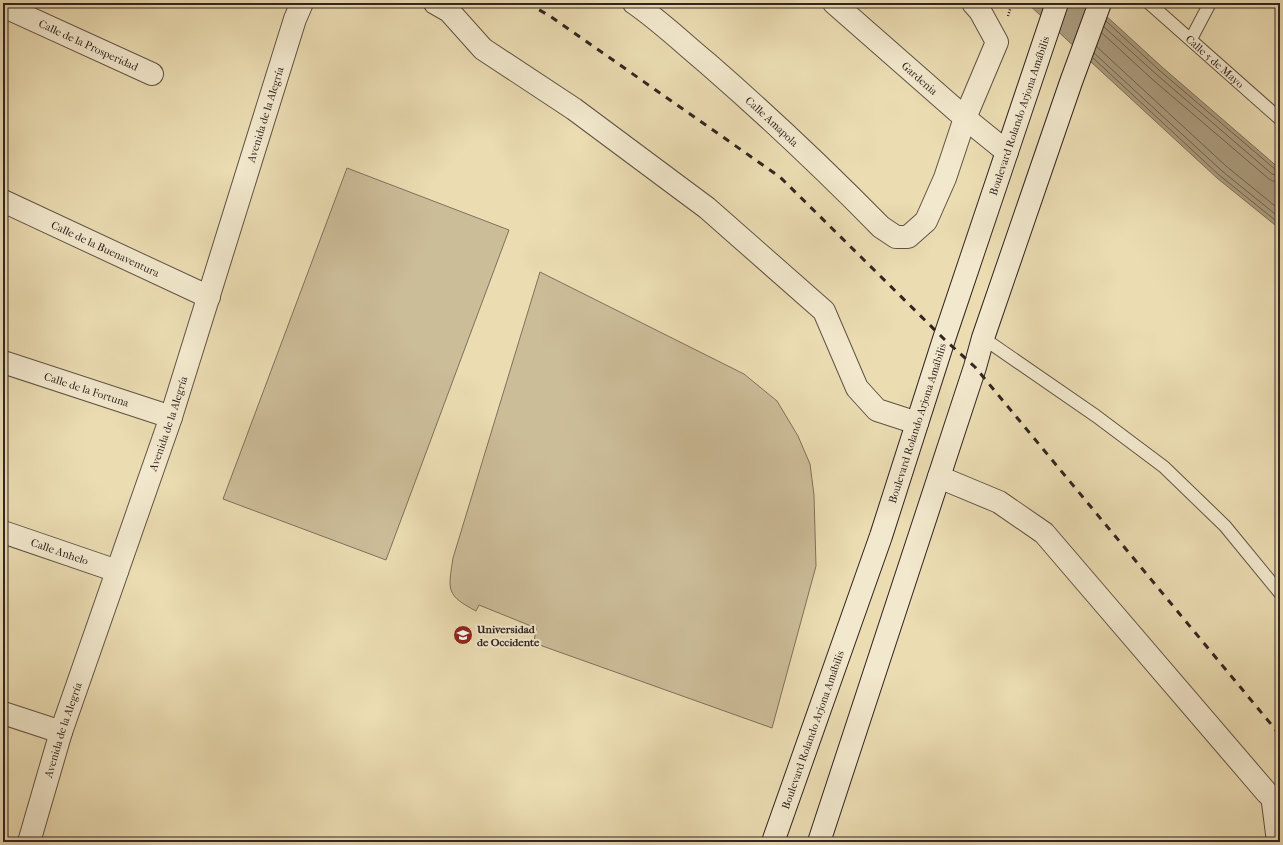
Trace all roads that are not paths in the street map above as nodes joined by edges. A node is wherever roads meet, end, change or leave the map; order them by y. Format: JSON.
{"nodes":[{"id":1,"x":302,"y":3,"type":"edge"},
{"id":2,"x":435,"y":3,"type":"edge"},
{"id":3,"x":634,"y":3,"type":"edge"},
{"id":4,"x":834,"y":3,"type":"edge"},
{"id":5,"x":973,"y":3,"type":"edge"},
{"id":6,"x":1057,"y":3,"type":"edge"},
{"id":7,"x":1100,"y":3,"type":"edge"},
{"id":8,"x":1150,"y":3,"type":"edge"},
{"id":9,"x":1210,"y":3,"type":"edge"},
{"id":10,"x":3,"y":6,"type":"edge"},
{"id":11,"x":1191,"y":39,"type":"junction"},
{"id":12,"x":152,"y":74,"type":"dead end"},
{"id":13,"x":965,"y":118,"type":"junction"},
{"id":14,"x":1280,"y":119,"type":"edge"},
{"id":15,"x":1007,"y":152,"type":"junction"},
{"id":16,"x":3,"y":201,"type":"edge"},
{"id":17,"x":209,"y":297,"type":"junction"},
{"id":18,"x":983,"y":338,"type":"junction"},
{"id":19,"x":3,"y":362,"type":"edge"},
{"id":20,"x":171,"y":417,"type":"junction"},
{"id":21,"x":917,"y":423,"type":"junction"},
{"id":22,"x":939,"y":477,"type":"junction"},
{"id":23,"x":3,"y":532,"type":"edge"},
{"id":24,"x":117,"y":571,"type":"junction"},
{"id":25,"x":1280,"y":593,"type":"edge"},
{"id":26,"x":3,"y":713,"type":"edge"},
{"id":27,"x":62,"y":732,"type":"junction"},
{"id":28,"x":1273,"y":799,"type":"edge"},
{"id":29,"x":29,"y":842,"type":"edge"},
{"id":30,"x":773,"y":842,"type":"edge"},
{"id":31,"x":819,"y":842,"type":"edge"},
{"id":32,"x":1273,"y":842,"type":"edge"}],
"edges":[{"from":1,"to":17,"type":"street","name":"Avenida de la Alegría"},
{"from":2,"to":21,"type":"street"},
{"from":3,"to":13,"type":"street","name":"Calle Amapola"},
{"from":4,"to":13,"type":"street","name":"Gardenia"},
{"from":5,"to":13,"type":"street"},
{"from":6,"to":15,"type":"street","name":"Boulevard Rolando Arjona Amábilis"},
{"from":7,"to":18,"type":"street"},
{"from":8,"to":11,"type":"lane","name":"Calle 5 de Mayo"},
{"from":9,"to":11,"type":"lane"},
{"from":10,"to":12,"type":"street","name":"Calle de la Prosperidad"},
{"from":11,"to":14,"type":"lane","name":"Calle 5 de Mayo"},
{"from":13,"to":15,"type":"street","name":"Gardenia"},
{"from":15,"to":21,"type":"street","name":"Boulevard Rolando Arjona Amábilis"},
{"from":16,"to":17,"type":"street","name":"Calle de la Buenaventura"},
{"from":17,"to":20,"type":"street","name":"Avenida de la Alegría"},
{"from":18,"to":22,"type":"street"},
{"from":18,"to":25,"type":"lane"},
{"from":19,"to":20,"type":"street","name":"Calle de la Fortuna"},
{"from":20,"to":24,"type":"street","name":"Avenida de la Alegría"},
{"from":21,"to":30,"type":"street","name":"Boulevard Rolando Arjona Amábilis"},
{"from":22,"to":28,"type":"street"},
{"from":22,"to":31,"type":"street"},
{"from":23,"to":24,"type":"street","name":"Calle Anhelo"},
{"from":24,"to":27,"type":"street","name":"Avenida de la Alegría"},
{"from":26,"to":27,"type":"street"},
{"from":27,"to":29,"type":"street","name":"Avenida de la Alegría"},
{"from":28,"to":32,"type":"lane"}]}
